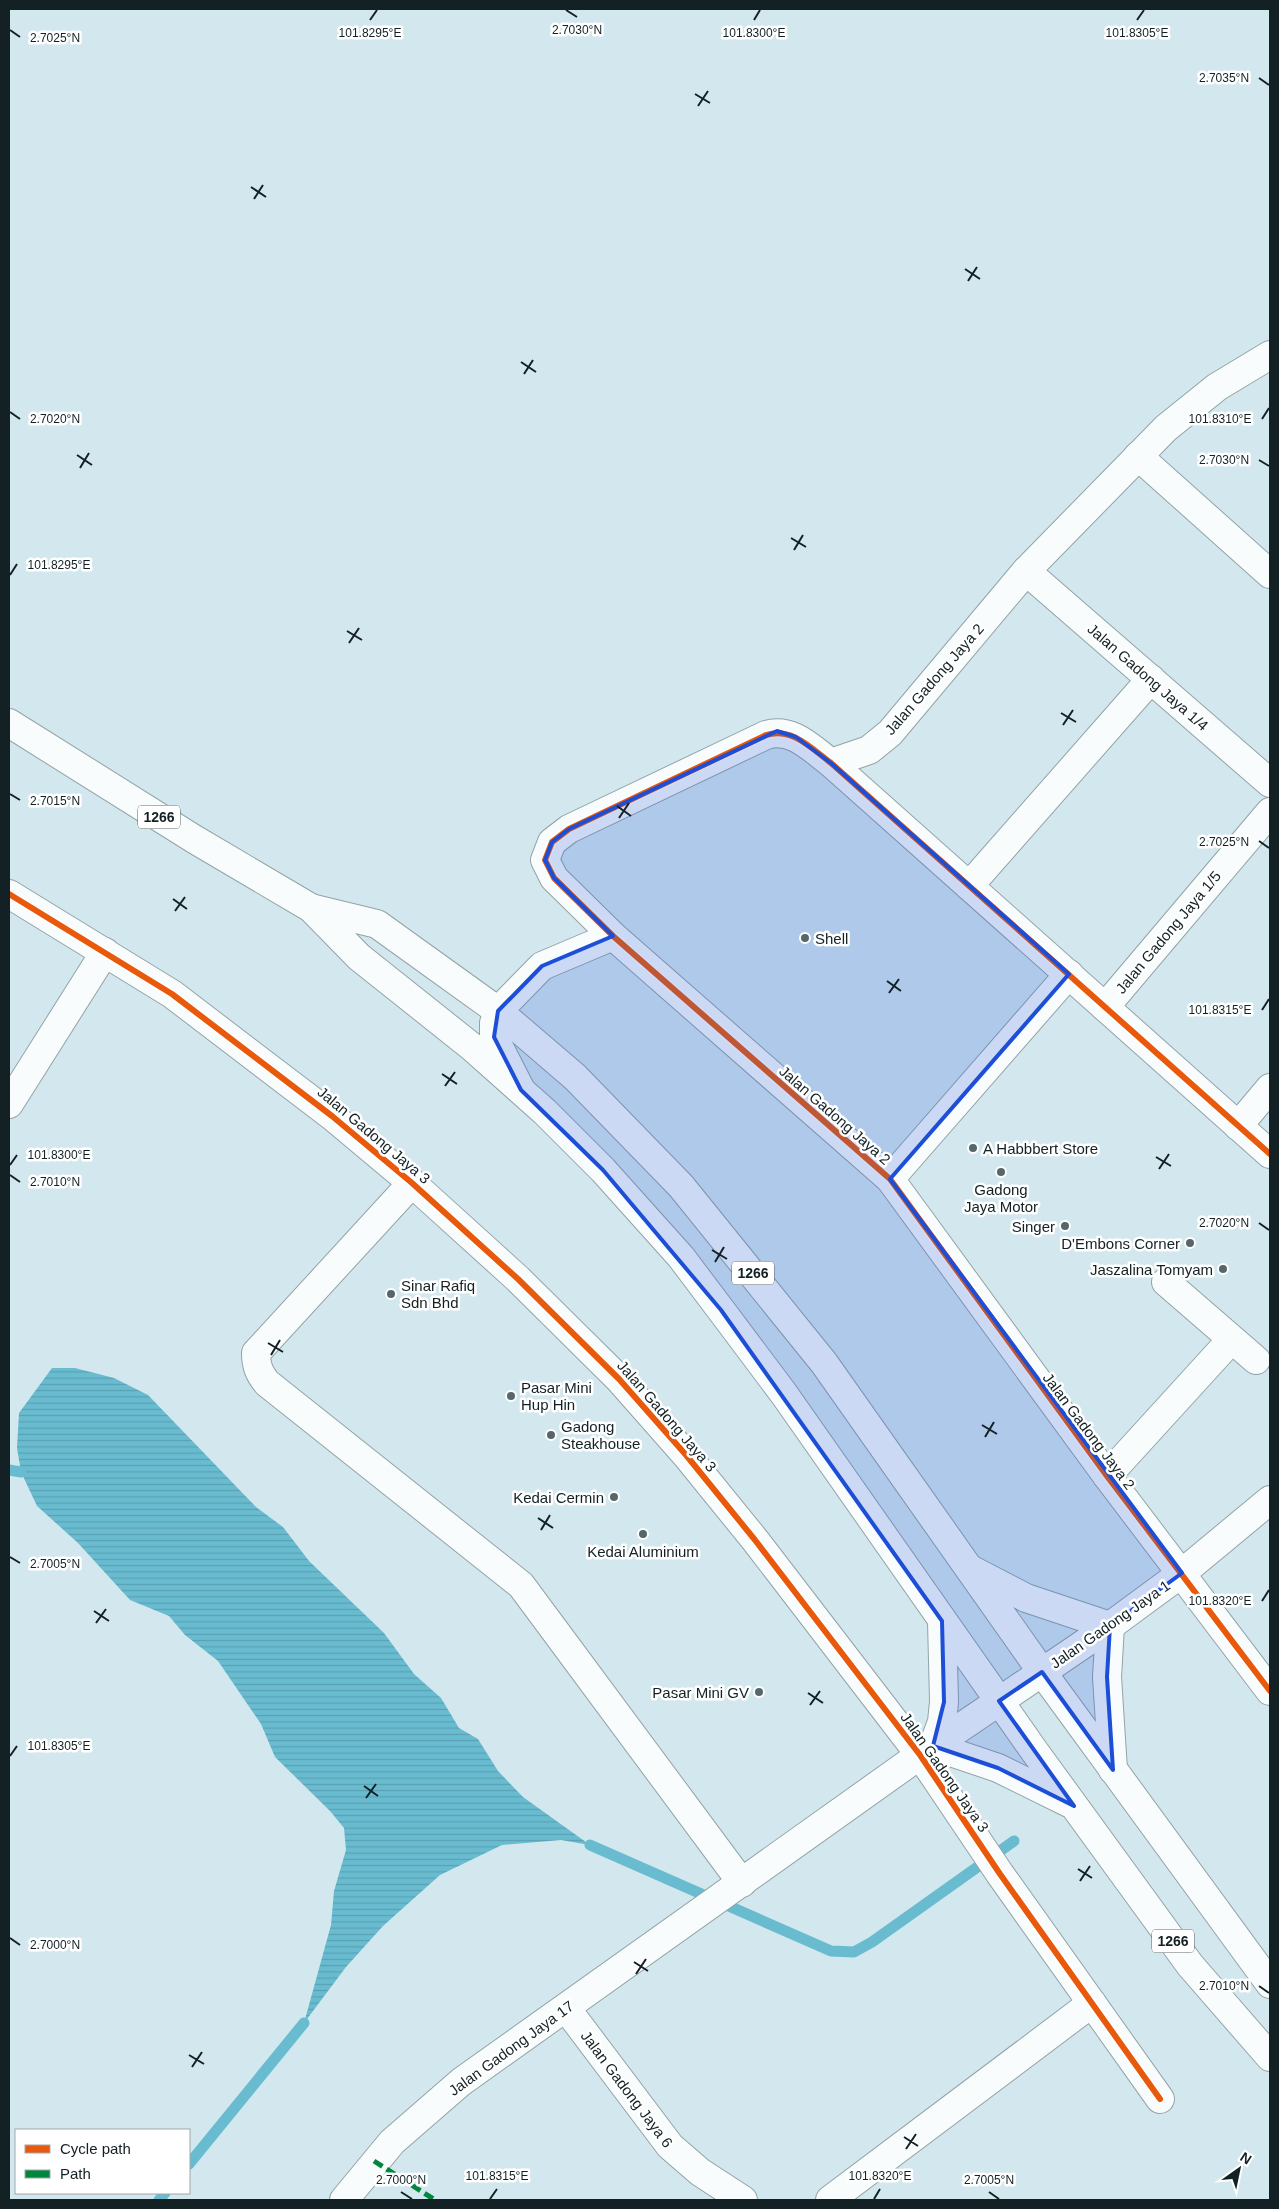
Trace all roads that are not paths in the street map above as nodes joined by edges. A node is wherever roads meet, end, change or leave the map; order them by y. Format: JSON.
{"nodes":[{"id":1,"x":1270,"y":355,"type":"edge"},
{"id":2,"x":1138,"y":456,"type":"junction"},
{"id":3,"x":1026,"y":571,"type":"junction"},
{"id":4,"x":1270,"y":574,"type":"edge"},
{"id":5,"x":1151,"y":679,"type":"junction"},
{"id":6,"x":9,"y":723,"type":"edge"},
{"id":7,"x":831,"y":763,"type":"junction"},
{"id":8,"x":1270,"y":783,"type":"edge"},
{"id":9,"x":1270,"y":812,"type":"edge"},
{"id":10,"x":969,"y":886,"type":"junction"},
{"id":11,"x":9,"y":894,"type":"edge"},
{"id":12,"x":311,"y":908,"type":"junction"},
{"id":13,"x":612,"y":936,"type":"junction"},
{"id":14,"x":105,"y":952,"type":"junction"},
{"id":15,"x":1069,"y":974,"type":"junction"},
{"id":16,"x":1105,"y":1007,"type":"junction"},
{"id":17,"x":498,"y":1012,"type":"junction"},
{"id":18,"x":1270,"y":1088,"type":"edge"},
{"id":19,"x":521,"y":1090,"type":"junction"},
{"id":20,"x":9,"y":1104,"type":"edge"},
{"id":21,"x":1238,"y":1126,"type":"junction"},
{"id":22,"x":1270,"y":1154,"type":"edge"},
{"id":23,"x":890,"y":1179,"type":"junction"},
{"id":24,"x":412,"y":1183,"type":"junction"},
{"id":25,"x":1166,"y":1282,"type":"dead end"},
{"id":26,"x":1232,"y":1340,"type":"junction"},
{"id":27,"x":1256,"y":1360,"type":"dead end"},
{"id":28,"x":1107,"y":1476,"type":"junction"},
{"id":29,"x":1270,"y":1500,"type":"edge"},
{"id":30,"x":968,"y":1568,"type":"junction"},
{"id":31,"x":1182,"y":1573,"type":"junction"},
{"id":32,"x":942,"y":1621,"type":"junction"},
{"id":33,"x":1110,"y":1626,"type":"junction"},
{"id":34,"x":1042,"y":1672,"type":"junction"},
{"id":35,"x":1270,"y":1691,"type":"edge"},
{"id":36,"x":999,"y":1701,"type":"junction"},
{"id":37,"x":927,"y":1750,"type":"junction"},
{"id":38,"x":1113,"y":1770,"type":"junction"},
{"id":39,"x":1074,"y":1806,"type":"junction"},
{"id":40,"x":737,"y":1887,"type":"junction"},
{"id":41,"x":1270,"y":1984,"type":"edge"},
{"id":42,"x":1092,"y":2003,"type":"junction"},
{"id":43,"x":566,"y":2008,"type":"junction"},
{"id":44,"x":1270,"y":2057,"type":"edge"},
{"id":45,"x":1160,"y":2099,"type":"dead end"},
{"id":46,"x":344,"y":2200,"type":"edge"},
{"id":47,"x":742,"y":2200,"type":"edge"},
{"id":48,"x":830,"y":2200,"type":"edge"}],
"edges":[{"from":1,"to":2,"type":"street","name":"Jalan Gadong Jaya 2"},
{"from":2,"to":3,"type":"street","name":"Jalan Gadong Jaya 2"},
{"from":2,"to":4,"type":"street"},
{"from":3,"to":5,"type":"street","name":"Jalan Gadong Jaya 1/4"},
{"from":3,"to":7,"type":"street","name":"Jalan Gadong Jaya 2"},
{"from":5,"to":8,"type":"street","name":"Jalan Gadong Jaya 1/4"},
{"from":5,"to":10,"type":"street"},
{"from":6,"to":12,"type":"street","number":"1266"},
{"from":7,"to":10,"type":"street"},
{"from":7,"to":13,"type":"street","name":"Jalan Gadong Jaya 2"},
{"from":9,"to":16,"type":"street","name":"Jalan Gadong Jaya 1/5"},
{"from":10,"to":15,"type":"street"},
{"from":11,"to":14,"type":"street","name":"Jalan Gadong Jaya 3"},
{"from":12,"to":17,"type":"street","number":"1266"},
{"from":12,"to":19,"type":"street","number":"1266"},
{"from":13,"to":17,"type":"street"},
{"from":13,"to":23,"type":"street","name":"Jalan Gadong Jaya 2"},
{"from":14,"to":20,"type":"street"},
{"from":14,"to":24,"type":"street","name":"Jalan Gadong Jaya 3"},
{"from":15,"to":16,"type":"street"},
{"from":15,"to":23,"type":"street"},
{"from":16,"to":21,"type":"street"},
{"from":17,"to":19,"type":"street"},
{"from":17,"to":30,"type":"street","number":"1266"},
{"from":18,"to":21,"type":"street"},
{"from":19,"to":32,"type":"street","number":"1266"},
{"from":21,"to":22,"type":"street"},
{"from":23,"to":28,"type":"street","name":"Jalan Gadong Jaya 2"},
{"from":24,"to":37,"type":"street","name":"Jalan Gadong Jaya 3"},
{"from":24,"to":40,"type":"street"},
{"from":25,"to":26,"type":"street"},
{"from":26,"to":27,"type":"street"},
{"from":26,"to":28,"type":"street"},
{"from":28,"to":31,"type":"street","name":"Jalan Gadong Jaya 2"},
{"from":29,"to":31,"type":"street","name":"Jalan Gadong Jaya 1"},
{"from":30,"to":33,"type":"street"},
{"from":30,"to":34,"type":"street","number":"1266"},
{"from":31,"to":33,"type":"street","name":"Jalan Gadong Jaya 1"},
{"from":31,"to":35,"type":"street","name":"Jalan Gadong Jaya 2"},
{"from":32,"to":36,"type":"street","number":"1266"},
{"from":32,"to":37,"type":"street"},
{"from":33,"to":34,"type":"street","name":"Jalan Gadong Jaya 1"},
{"from":33,"to":38,"type":"street"},
{"from":34,"to":36,"type":"street","name":"Jalan Gadong Jaya 1"},
{"from":34,"to":38,"type":"street","number":"1266"},
{"from":36,"to":37,"type":"street","name":"Jalan Gadong Jaya 1"},
{"from":36,"to":39,"type":"street","number":"1266"},
{"from":37,"to":39,"type":"street"},
{"from":37,"to":40,"type":"street","name":"Jalan Gadong Jaya 17"},
{"from":37,"to":42,"type":"street","name":"Jalan Gadong Jaya 3"},
{"from":38,"to":41,"type":"street","number":"1266"},
{"from":39,"to":44,"type":"street","number":"1266"},
{"from":40,"to":43,"type":"street","name":"Jalan Gadong Jaya 17"},
{"from":42,"to":45,"type":"street","name":"Jalan Gadong Jaya 3"},
{"from":42,"to":48,"type":"street"},
{"from":43,"to":46,"type":"street","name":"Jalan Gadong Jaya 17"},
{"from":43,"to":47,"type":"street","name":"Jalan Gadong Jaya 6"}]}
